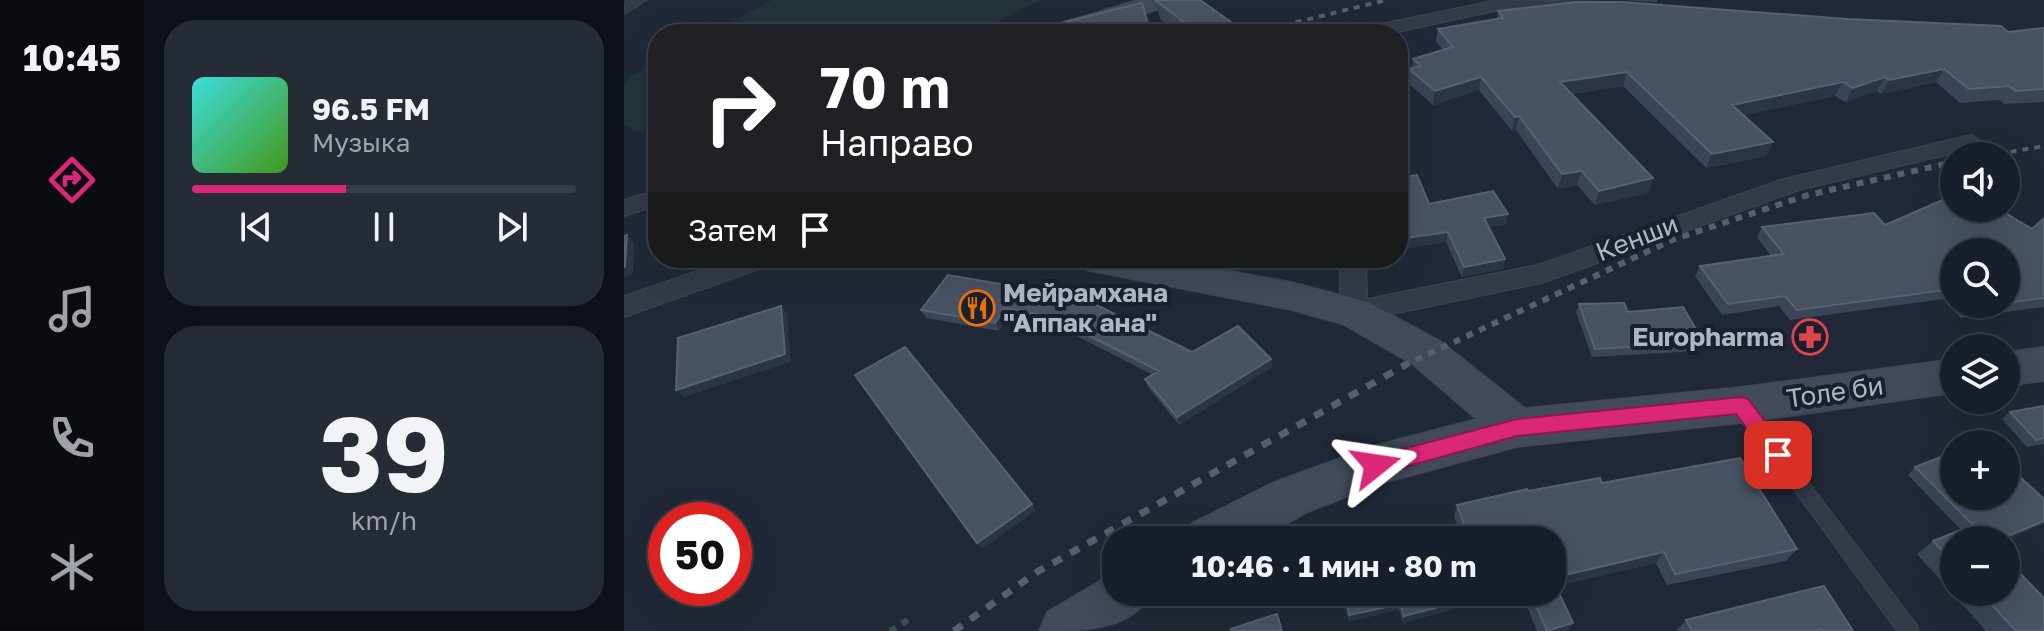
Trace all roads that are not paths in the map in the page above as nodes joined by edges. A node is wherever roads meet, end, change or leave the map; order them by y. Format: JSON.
{"nodes":[{"id":1,"x":1163,"y":0,"type":"edge"},
{"id":2,"x":1619,"y":8,"type":"edge"},
{"id":3,"x":1087,"y":24,"type":"edge"},
{"id":4,"x":1408,"y":24,"type":"edge"},
{"id":5,"x":1940,"y":149,"type":"edge"},
{"id":6,"x":624,"y":192,"type":"edge"},
{"id":7,"x":648,"y":194,"type":"edge"},
{"id":8,"x":648,"y":199,"type":"edge"},
{"id":9,"x":624,"y":208,"type":"edge"},
{"id":10,"x":735,"y":268,"type":"edge"},
{"id":11,"x":1143,"y":268,"type":"edge"},
{"id":12,"x":1353,"y":268,"type":"edge"},
{"id":13,"x":624,"y":307,"type":"edge"},
{"id":14,"x":1354,"y":312,"type":"junction"},
{"id":15,"x":2044,"y":364,"type":"edge"},
{"id":16,"x":2020,"y":367,"type":"edge"},
{"id":17,"x":1940,"y":378,"type":"edge"},
{"id":18,"x":1741,"y":405,"type":"junction"},
{"id":19,"x":1517,"y":428,"type":"junction"},
{"id":20,"x":1236,"y":526,"type":"edge"},
{"id":21,"x":1105,"y":606,"type":"edge"},
{"id":22,"x":1066,"y":631,"type":"edge"},
{"id":23,"x":1909,"y":631,"type":"edge"}],
"edges":[{"from":1,"to":3,"type":"main road"},
{"from":2,"to":4,"type":"street"},
{"from":5,"to":14,"type":"street","name":"Кенши"},
{"from":6,"to":7,"type":"street"},
{"from":8,"to":9,"type":"street"},
{"from":10,"to":13,"type":"street"},
{"from":11,"to":14,"type":"main road"},
{"from":12,"to":14,"type":"street"},
{"from":14,"to":19,"type":"main road"},
{"from":15,"to":16,"type":"main road"},
{"from":17,"to":18,"type":"main road","name":"Толе би"},
{"from":18,"to":19,"type":"main road","name":"Толе би"},
{"from":18,"to":23,"type":"lane"},
{"from":19,"to":20,"type":"main road","name":"Толе би"},
{"from":21,"to":22,"type":"main road"}]}
